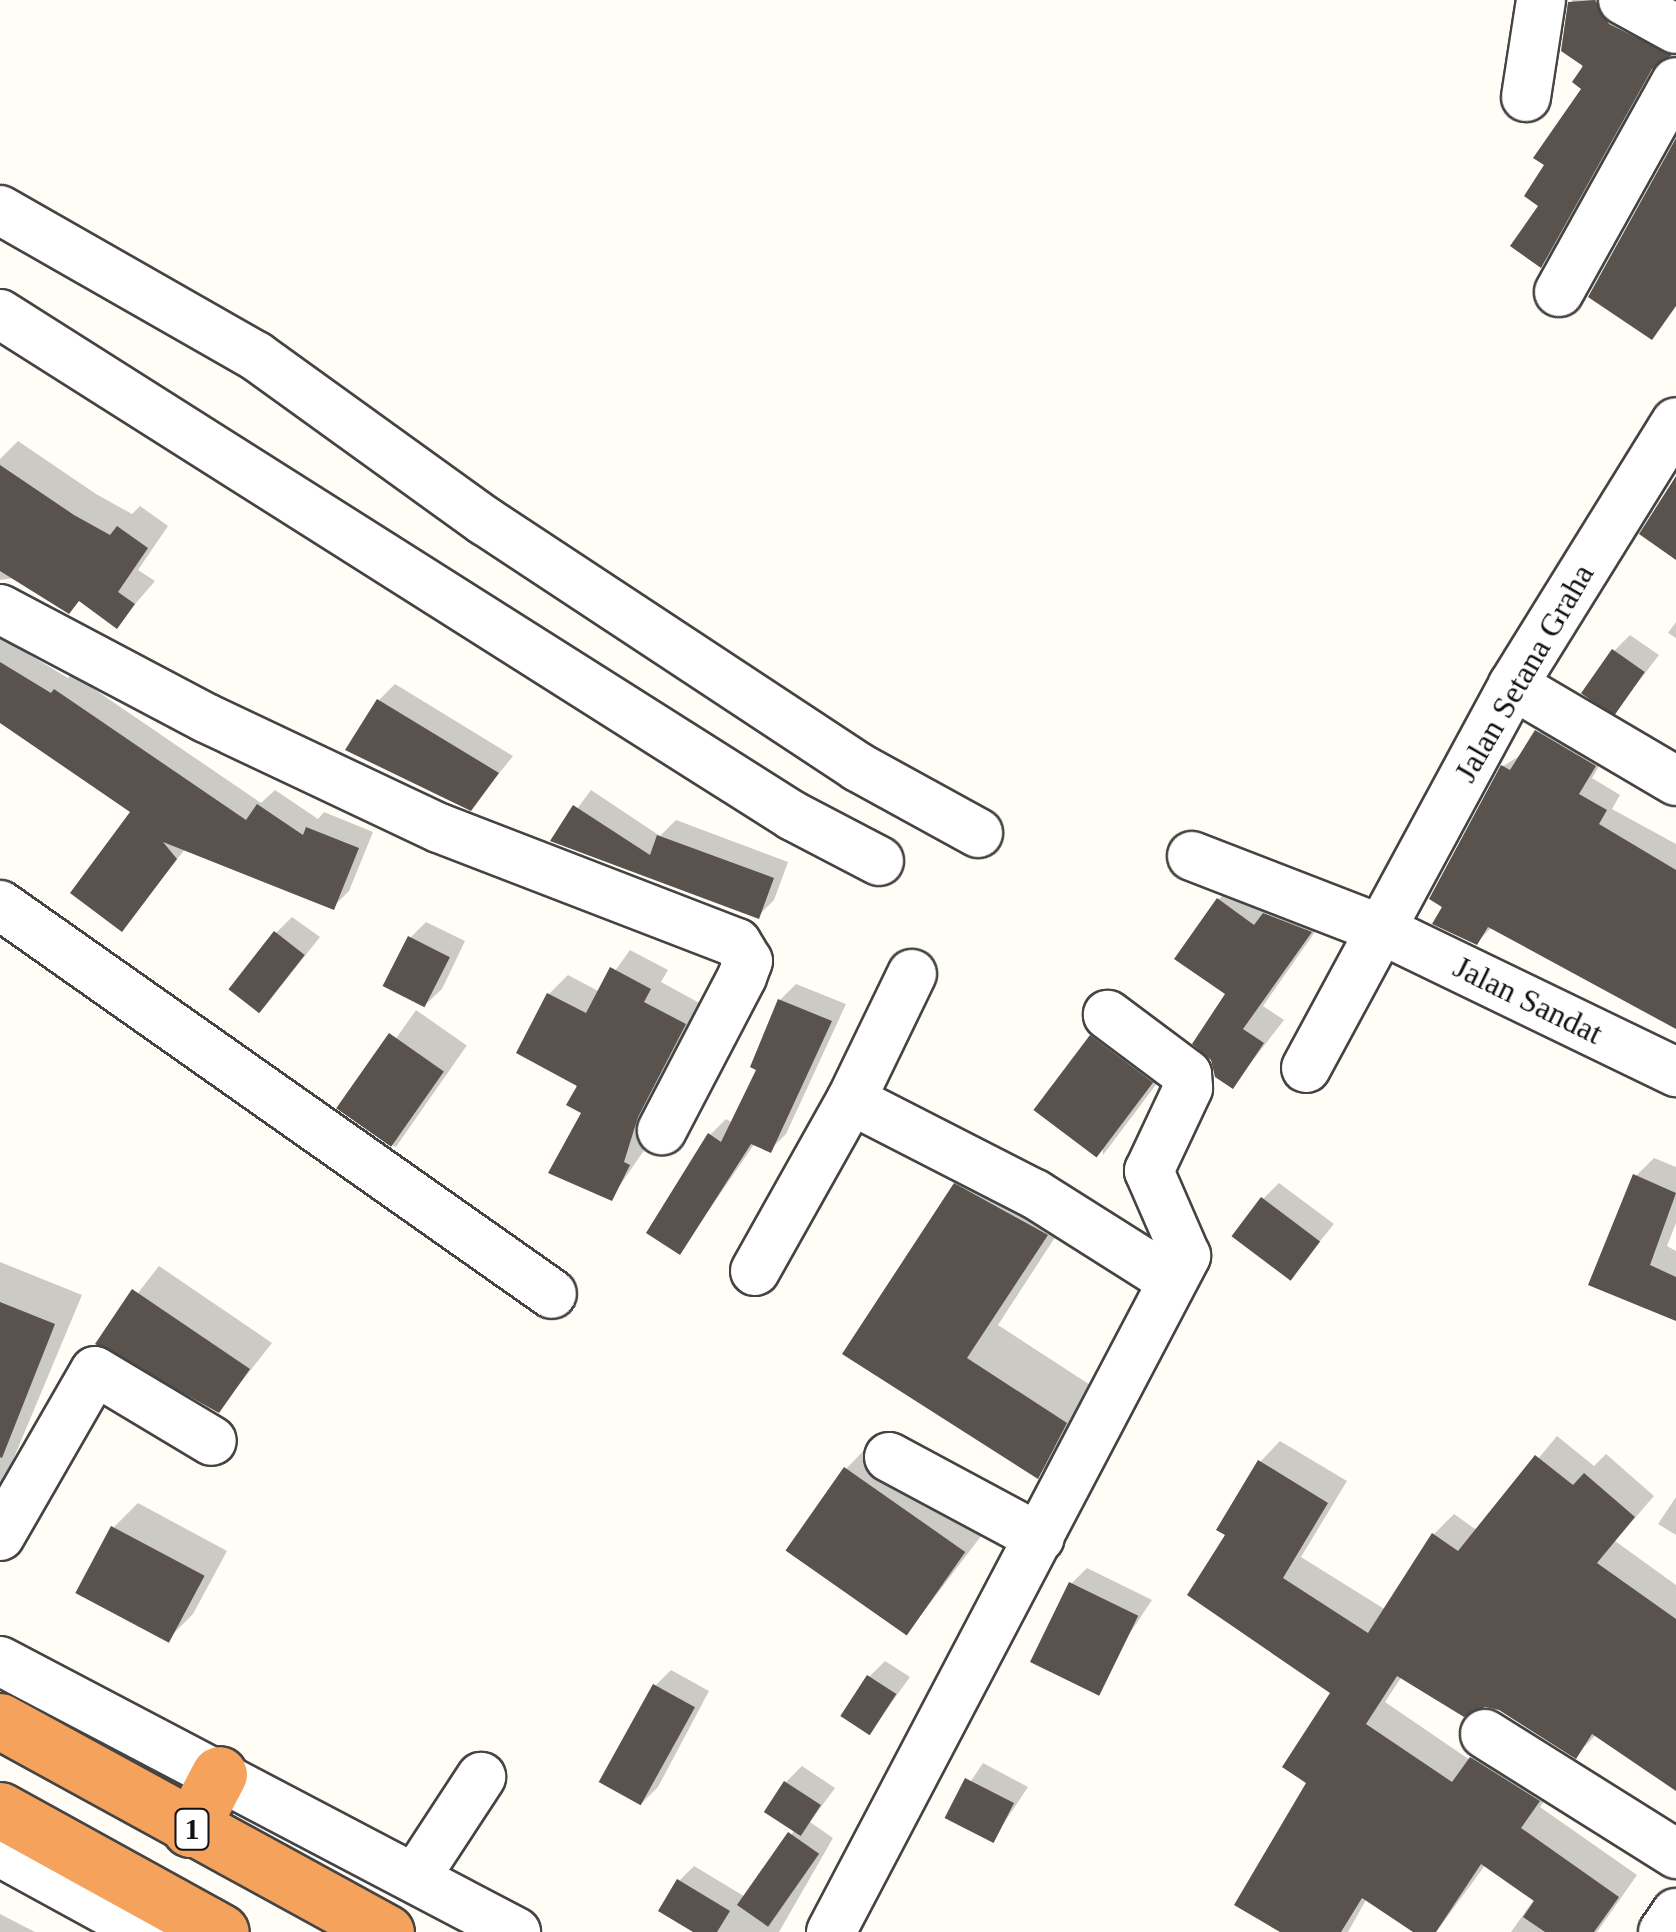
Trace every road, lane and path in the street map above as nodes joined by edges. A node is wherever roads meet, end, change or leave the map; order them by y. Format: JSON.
{"nodes":[{"id":1,"x":1541,"y":0,"type":"edge"},
{"id":2,"x":1623,"y":0,"type":"edge"},
{"id":3,"x":1676,"y":30,"type":"edge"},
{"id":4,"x":1676,"y":82,"type":"edge"},
{"id":5,"x":1526,"y":97,"type":"dead end"},
{"id":6,"x":0,"y":210,"type":"edge"},
{"id":7,"x":1559,"y":292,"type":"dead end"},
{"id":8,"x":0,"y":314,"type":"edge"},
{"id":9,"x":1676,"y":422,"type":"edge"},
{"id":10,"x":0,"y":608,"type":"edge"},
{"id":11,"x":1513,"y":684,"type":"junction"},
{"id":12,"x":1676,"y":781,"type":"edge"},
{"id":13,"x":978,"y":832,"type":"dead end"},
{"id":14,"x":1192,"y":856,"type":"dead end"},
{"id":15,"x":879,"y":861,"type":"dead end"},
{"id":16,"x":0,"y":904,"type":"edge"},
{"id":17,"x":1380,"y":929,"type":"junction"},
{"id":18,"x":912,"y":974,"type":"dead end"},
{"id":19,"x":1108,"y":1014,"type":"dead end"},
{"id":20,"x":1306,"y":1068,"type":"dead end"},
{"id":21,"x":1676,"y":1072,"type":"edge"},
{"id":22,"x":852,"y":1100,"type":"junction"},
{"id":23,"x":662,"y":1130,"type":"dead end"},
{"id":24,"x":756,"y":1271,"type":"dead end"},
{"id":25,"x":1171,"y":1280,"type":"junction"},
{"id":26,"x":552,"y":1294,"type":"dead end"},
{"id":27,"x":212,"y":1441,"type":"dead end"},
{"id":28,"x":888,"y":1457,"type":"dead end"},
{"id":29,"x":0,"y":1536,"type":"edge"},
{"id":30,"x":1040,"y":1538,"type":"junction"},
{"id":31,"x":0,"y":1661,"type":"edge"},
{"id":32,"x":0,"y":1721,"type":"edge"},
{"id":33,"x":1485,"y":1734,"type":"dead end"},
{"id":34,"x":219,"y":1774,"type":"junction"},
{"id":35,"x":481,"y":1777,"type":"dead end"},
{"id":36,"x":0,"y":1810,"type":"edge"},
{"id":37,"x":190,"y":1829,"type":"junction"},
{"id":38,"x":0,"y":1852,"type":"edge"},
{"id":39,"x":1676,"y":1854,"type":"edge"},
{"id":40,"x":415,"y":1878,"type":"junction"},
{"id":41,"x":1676,"y":1913,"type":"edge"},
{"id":42,"x":185,"y":1928,"type":"edge"},
{"id":43,"x":386,"y":1932,"type":"edge"},
{"id":44,"x":516,"y":1932,"type":"edge"},
{"id":45,"x":831,"y":1932,"type":"edge"},
{"id":46,"x":1664,"y":1932,"type":"edge"}],
"edges":[{"from":1,"to":5,"type":"street"},
{"from":2,"to":3,"type":"street"},
{"from":4,"to":7,"type":"street"},
{"from":6,"to":13,"type":"street"},
{"from":8,"to":15,"type":"street"},
{"from":9,"to":11,"type":"street","name":"Jalan Setana Graha"},
{"from":10,"to":23,"type":"street"},
{"from":11,"to":12,"type":"street"},
{"from":11,"to":17,"type":"street","name":"Jalan Setana Graha"},
{"from":14,"to":17,"type":"street","name":"Jalan Sandat"},
{"from":16,"to":26,"type":"street"},
{"from":17,"to":20,"type":"street","name":"Jalan Setana Graha"},
{"from":17,"to":21,"type":"street","name":"Jalan Sandat"},
{"from":18,"to":22,"type":"street"},
{"from":19,"to":25,"type":"street"},
{"from":22,"to":24,"type":"street"},
{"from":22,"to":25,"type":"street"},
{"from":25,"to":30,"type":"street"},
{"from":27,"to":29,"type":"street"},
{"from":28,"to":30,"type":"street"},
{"from":30,"to":45,"type":"street"},
{"from":31,"to":34,"type":"street"},
{"from":32,"to":37,"type":"highway","number":"1"},
{"from":33,"to":39,"type":"street"},
{"from":34,"to":37,"type":"highway"},
{"from":34,"to":40,"type":"street"},
{"from":35,"to":40,"type":"street"},
{"from":36,"to":42,"type":"highway","number":"1"},
{"from":37,"to":43,"type":"highway","number":"1"},
{"from":38,"to":42,"type":"street"},
{"from":40,"to":44,"type":"street"},
{"from":41,"to":46,"type":"street"}]}
